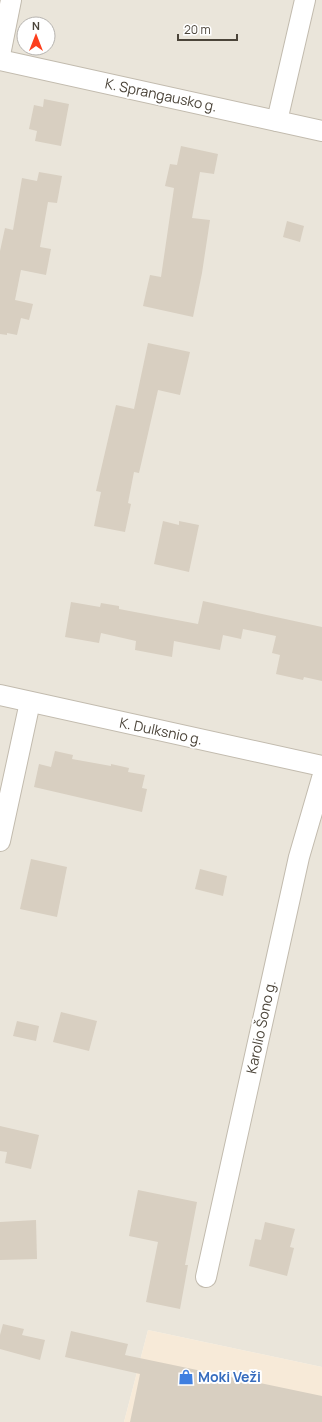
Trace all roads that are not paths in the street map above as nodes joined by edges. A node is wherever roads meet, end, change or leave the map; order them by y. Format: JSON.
{"nodes":[{"id":1,"x":11,"y":0,"type":"edge"},
{"id":2,"x":305,"y":0,"type":"edge"},
{"id":3,"x":0,"y":55,"type":"edge"},
{"id":4,"x":0,"y":60,"type":"edge"},
{"id":5,"x":277,"y":121,"type":"junction"},
{"id":6,"x":322,"y":131,"type":"edge"},
{"id":7,"x":0,"y":695,"type":"edge"},
{"id":8,"x":30,"y":702,"type":"junction"},
{"id":9,"x":322,"y":766,"type":"edge"},
{"id":10,"x":322,"y":778,"type":"edge"},
{"id":11,"x":0,"y":841,"type":"edge"},
{"id":12,"x":206,"y":1277,"type":"dead end"}],
"edges":[{"from":1,"to":3,"type":"street"},
{"from":2,"to":5,"type":"street"},
{"from":4,"to":5,"type":"street","name":"K. Sprangausko g."},
{"from":5,"to":6,"type":"street","name":"K. Sprangausko g."},
{"from":7,"to":8,"type":"street","name":"K. Dulksnio g."},
{"from":8,"to":9,"type":"street","name":"K. Dulksnio g."},
{"from":8,"to":11,"type":"street"},
{"from":10,"to":12,"type":"street","name":"Karolio Šono g."}]}
